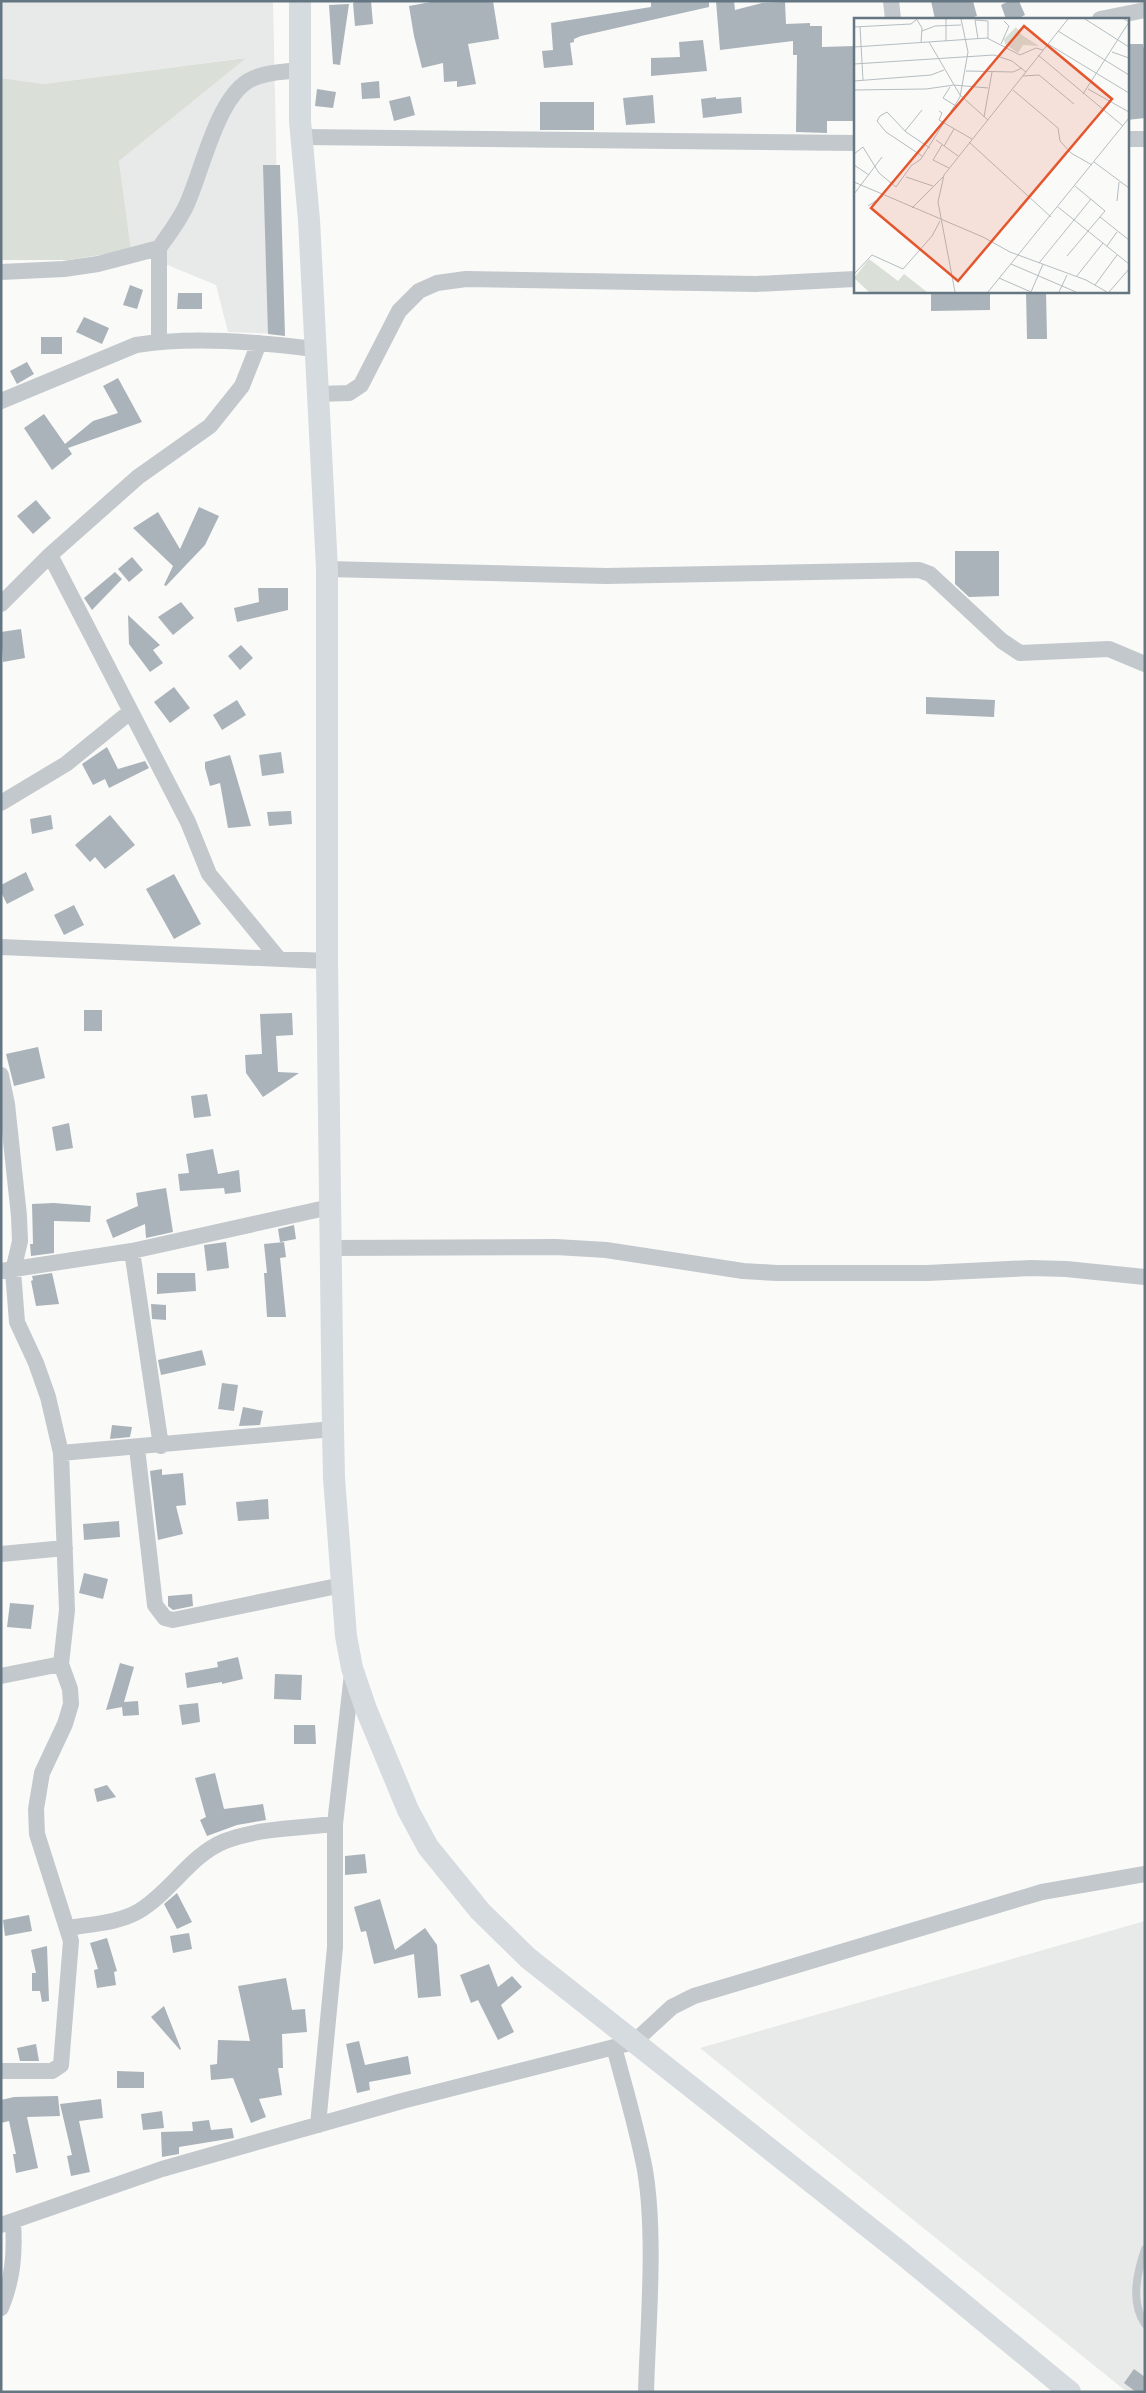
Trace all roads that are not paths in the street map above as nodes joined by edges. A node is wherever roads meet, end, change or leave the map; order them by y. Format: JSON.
{"nodes":[{"id":1,"x":300,"y":1,"type":"edge"},
{"id":2,"x":891,"y":1,"type":"edge"},
{"id":3,"x":1145,"y":10,"type":"edge"},
{"id":4,"x":893,"y":18,"type":"edge"},
{"id":5,"x":1105,"y":18,"type":"edge"},
{"id":6,"x":300,"y":70,"type":"junction"},
{"id":7,"x":302,"y":137,"type":"junction"},
{"id":8,"x":1128,"y":139,"type":"edge"},
{"id":9,"x":1145,"y":139,"type":"edge"},
{"id":10,"x":854,"y":143,"type":"edge"},
{"id":11,"x":159,"y":248,"type":"junction"},
{"id":12,"x":1,"y":272,"type":"edge"},
{"id":13,"x":854,"y":279,"type":"edge"},
{"id":14,"x":160,"y":341,"type":"junction"},
{"id":15,"x":259,"y":342,"type":"junction"},
{"id":16,"x":314,"y":349,"type":"junction"},
{"id":17,"x":316,"y":394,"type":"junction"},
{"id":18,"x":1,"y":401,"type":"edge"},
{"id":19,"x":50,"y":555,"type":"junction"},
{"id":20,"x":327,"y":569,"type":"junction"},
{"id":21,"x":1,"y":604,"type":"edge"},
{"id":22,"x":1145,"y":664,"type":"edge"},
{"id":23,"x":130,"y":712,"type":"junction"},
{"id":24,"x":1,"y":803,"type":"edge"},
{"id":25,"x":1,"y":947,"type":"edge"},
{"id":26,"x":279,"y":959,"type":"junction"},
{"id":27,"x":326,"y":961,"type":"junction"},
{"id":28,"x":1,"y":1075,"type":"edge"},
{"id":29,"x":330,"y":1207,"type":"junction"},
{"id":30,"x":330,"y":1248,"type":"junction"},
{"id":31,"x":132,"y":1251,"type":"junction"},
{"id":32,"x":7,"y":1271,"type":"edge"},
{"id":33,"x":1145,"y":1277,"type":"edge"},
{"id":34,"x":333,"y":1429,"type":"junction"},
{"id":35,"x":161,"y":1446,"type":"junction"},
{"id":36,"x":137,"y":1448,"type":"junction"},
{"id":37,"x":61,"y":1453,"type":"junction"},
{"id":38,"x":65,"y":1548,"type":"junction"},
{"id":39,"x":1,"y":1554,"type":"edge"},
{"id":40,"x":342,"y":1585,"type":"junction"},
{"id":41,"x":62,"y":1664,"type":"junction"},
{"id":42,"x":352,"y":1668,"type":"junction"},
{"id":43,"x":1,"y":1676,"type":"edge"},
{"id":44,"x":335,"y":1824,"type":"junction"},
{"id":45,"x":1145,"y":1874,"type":"edge"},
{"id":46,"x":68,"y":1928,"type":"junction"},
{"id":47,"x":624,"y":2045,"type":"junction"},
{"id":48,"x":1,"y":2071,"type":"edge"},
{"id":49,"x":318,"y":2125,"type":"junction"},
{"id":50,"x":7,"y":2223,"type":"edge"},
{"id":51,"x":1145,"y":2249,"type":"edge"},
{"id":52,"x":1,"y":2308,"type":"edge"},
{"id":53,"x":1145,"y":2324,"type":"edge"},
{"id":54,"x":646,"y":2392,"type":"edge"},
{"id":55,"x":1070,"y":2392,"type":"edge"}],
"edges":[{"from":1,"to":6,"type":"street"},
{"from":2,"to":4,"type":"street"},
{"from":3,"to":5,"type":"street"},
{"from":6,"to":7,"type":"street"},
{"from":6,"to":11,"type":"street"},
{"from":7,"to":10,"type":"street"},
{"from":7,"to":16,"type":"street"},
{"from":8,"to":9,"type":"street"},
{"from":11,"to":12,"type":"street"},
{"from":11,"to":14,"type":"street"},
{"from":13,"to":17,"type":"street"},
{"from":14,"to":15,"type":"street"},
{"from":14,"to":18,"type":"street"},
{"from":15,"to":16,"type":"street"},
{"from":15,"to":19,"type":"street"},
{"from":16,"to":17,"type":"street"},
{"from":17,"to":20,"type":"street"},
{"from":19,"to":21,"type":"street"},
{"from":19,"to":23,"type":"street"},
{"from":20,"to":22,"type":"street"},
{"from":20,"to":27,"type":"street"},
{"from":23,"to":24,"type":"street"},
{"from":23,"to":26,"type":"street"},
{"from":25,"to":26,"type":"street"},
{"from":26,"to":27,"type":"street"},
{"from":27,"to":29,"type":"street"},
{"from":28,"to":32,"type":"street"},
{"from":29,"to":30,"type":"street"},
{"from":29,"to":31,"type":"street"},
{"from":30,"to":33,"type":"street"},
{"from":30,"to":34,"type":"street"},
{"from":31,"to":32,"type":"street"},
{"from":31,"to":35,"type":"street"},
{"from":32,"to":37,"type":"street"},
{"from":34,"to":35,"type":"street"},
{"from":34,"to":40,"type":"street"},
{"from":35,"to":36,"type":"street"},
{"from":36,"to":37,"type":"street"},
{"from":36,"to":40,"type":"street"},
{"from":37,"to":38,"type":"street"},
{"from":38,"to":39,"type":"street"},
{"from":38,"to":41,"type":"street"},
{"from":40,"to":42,"type":"street"},
{"from":41,"to":43,"type":"street"},
{"from":41,"to":46,"type":"street"},
{"from":42,"to":44,"type":"street"},
{"from":42,"to":47,"type":"street"},
{"from":44,"to":46,"type":"street"},
{"from":44,"to":49,"type":"street"},
{"from":45,"to":47,"type":"street"},
{"from":46,"to":48,"type":"street"},
{"from":47,"to":49,"type":"street"},
{"from":47,"to":54,"type":"street"},
{"from":47,"to":55,"type":"street"},
{"from":49,"to":50,"type":"street"},
{"from":50,"to":52,"type":"street"},
{"from":51,"to":53,"type":"lane"}]}
